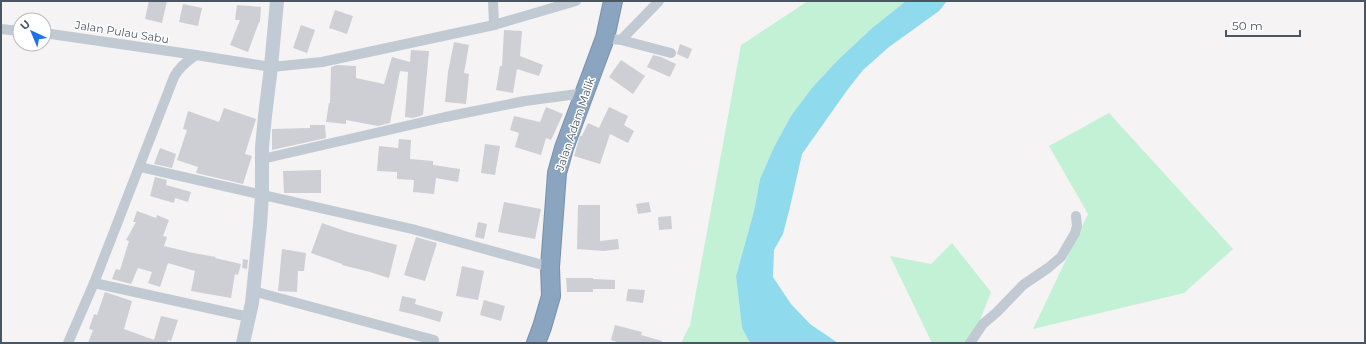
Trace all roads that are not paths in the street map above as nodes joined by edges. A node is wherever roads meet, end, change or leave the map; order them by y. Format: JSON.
{"nodes":[{"id":1,"x":277,"y":1,"type":"edge"},
{"id":2,"x":493,"y":1,"type":"edge"},
{"id":3,"x":576,"y":1,"type":"edge"},
{"id":4,"x":613,"y":1,"type":"edge"},
{"id":5,"x":660,"y":1,"type":"edge"},
{"id":6,"x":494,"y":25,"type":"junction"},
{"id":7,"x":1,"y":28,"type":"edge"},
{"id":8,"x":12,"y":29,"type":"edge"},
{"id":9,"x":52,"y":34,"type":"edge"},
{"id":10,"x":613,"y":39,"type":"junction"},
{"id":11,"x":671,"y":53,"type":"dead end"},
{"id":12,"x":196,"y":55,"type":"junction"},
{"id":13,"x":271,"y":67,"type":"junction"},
{"id":14,"x":585,"y":93,"type":"junction"},
{"id":15,"x":262,"y":159,"type":"junction"},
{"id":16,"x":140,"y":167,"type":"junction"},
{"id":17,"x":262,"y":195,"type":"junction"},
{"id":18,"x":1076,"y":216,"type":"dead end"},
{"id":19,"x":550,"y":267,"type":"junction"},
{"id":20,"x":94,"y":283,"type":"junction"},
{"id":21,"x":253,"y":291,"type":"junction"},
{"id":22,"x":249,"y":317,"type":"junction"},
{"id":23,"x":434,"y":340,"type":"dead end"},
{"id":24,"x":68,"y":343,"type":"edge"},
{"id":25,"x":243,"y":343,"type":"edge"},
{"id":26,"x":536,"y":343,"type":"edge"},
{"id":27,"x":970,"y":343,"type":"edge"}],
"edges":[{"from":1,"to":13,"type":"street"},
{"from":2,"to":6,"type":"street"},
{"from":3,"to":6,"type":"street","name":"Jalan Pulau Sabu"},
{"from":4,"to":10,"type":"highway","name":"Jalan Adam Malik"},
{"from":5,"to":10,"type":"street"},
{"from":6,"to":13,"type":"street","name":"Jalan Pulau Sabu"},
{"from":7,"to":8,"type":"street"},
{"from":9,"to":12,"type":"street","name":"Jalan Pulau Sabu"},
{"from":10,"to":11,"type":"street"},
{"from":10,"to":14,"type":"highway","name":"Jalan Adam Malik"},
{"from":12,"to":13,"type":"street","name":"Jalan Pulau Sabu"},
{"from":12,"to":16,"type":"street"},
{"from":13,"to":15,"type":"street"},
{"from":14,"to":15,"type":"street"},
{"from":14,"to":19,"type":"highway","name":"Jalan Adam Malik"},
{"from":15,"to":17,"type":"street"},
{"from":16,"to":17,"type":"street"},
{"from":16,"to":20,"type":"street"},
{"from":17,"to":19,"type":"street"},
{"from":17,"to":21,"type":"street"},
{"from":18,"to":27,"type":"street"},
{"from":19,"to":26,"type":"highway","name":"Jalan Adam Malik"},
{"from":20,"to":22,"type":"street"},
{"from":20,"to":24,"type":"street"},
{"from":21,"to":22,"type":"street"},
{"from":21,"to":23,"type":"street"},
{"from":22,"to":25,"type":"street"}]}
